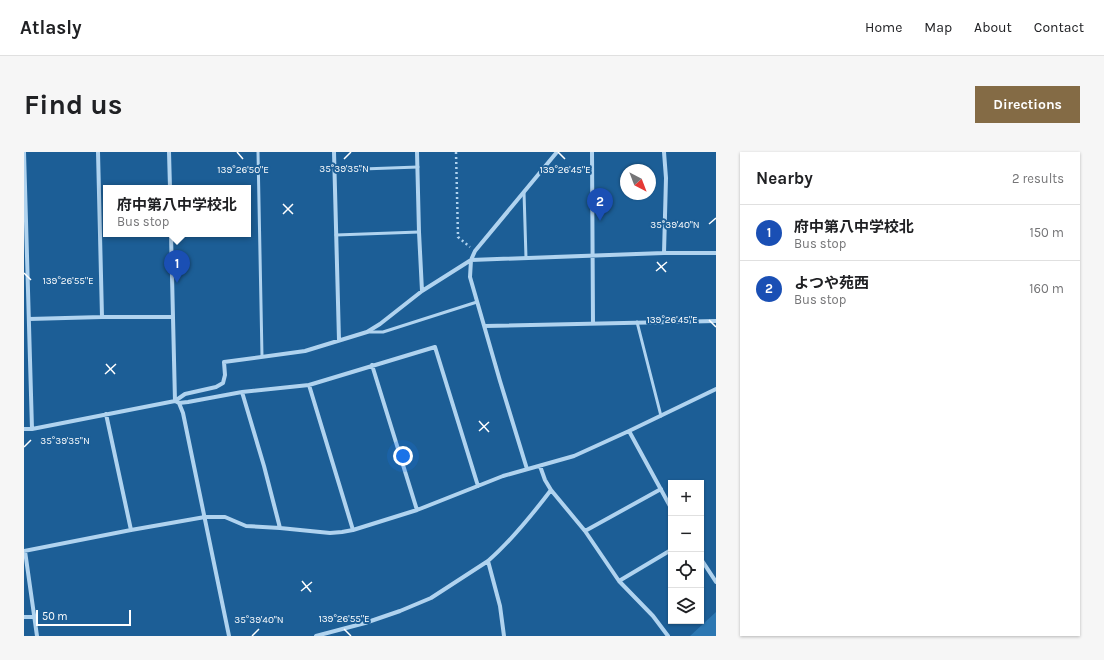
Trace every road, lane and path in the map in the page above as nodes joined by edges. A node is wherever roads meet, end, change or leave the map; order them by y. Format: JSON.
{"nodes":[{"id":1,"x":24,"y":152,"type":"edge"},
{"id":2,"x":98,"y":152,"type":"edge"},
{"id":3,"x":170,"y":152,"type":"edge"},
{"id":4,"x":258,"y":152,"type":"edge"},
{"id":5,"x":334,"y":152,"type":"edge"},
{"id":6,"x":417,"y":152,"type":"edge"},
{"id":7,"x":456,"y":152,"type":"edge"},
{"id":8,"x":558,"y":152,"type":"edge"},
{"id":9,"x":592,"y":152,"type":"edge"},
{"id":10,"x":664,"y":152,"type":"edge"},
{"id":11,"x":418,"y":167,"type":"junction"},
{"id":12,"x":335,"y":170,"type":"junction"},
{"id":13,"x":170,"y":185,"type":"edge"},
{"id":14,"x":524,"y":192,"type":"junction"},
{"id":15,"x":419,"y":232,"type":"junction"},
{"id":16,"x":336,"y":234,"type":"junction"},
{"id":17,"x":171,"y":237,"type":"edge"},
{"id":18,"x":475,"y":251,"type":"junction"},
{"id":19,"x":664,"y":253,"type":"junction"},
{"id":20,"x":716,"y":253,"type":"edge"},
{"id":21,"x":592,"y":256,"type":"junction"},
{"id":22,"x":526,"y":258,"type":"junction"},
{"id":23,"x":471,"y":260,"type":"junction"},
{"id":24,"x":422,"y":291,"type":"junction"},
{"id":25,"x":478,"y":302,"type":"junction"},
{"id":26,"x":102,"y":317,"type":"junction"},
{"id":27,"x":172,"y":317,"type":"junction"},
{"id":28,"x":29,"y":319,"type":"junction"},
{"id":29,"x":716,"y":321,"type":"edge"},
{"id":30,"x":637,"y":322,"type":"junction"},
{"id":31,"x":593,"y":323,"type":"junction"},
{"id":32,"x":485,"y":326,"type":"junction"},
{"id":33,"x":367,"y":332,"type":"junction"},
{"id":34,"x":339,"y":340,"type":"junction"},
{"id":35,"x":262,"y":356,"type":"junction"},
{"id":36,"x":372,"y":366,"type":"junction"},
{"id":37,"x":309,"y":385,"type":"junction"},
{"id":38,"x":716,"y":389,"type":"edge"},
{"id":39,"x":242,"y":392,"type":"junction"},
{"id":40,"x":177,"y":402,"type":"junction"},
{"id":41,"x":106,"y":414,"type":"junction"},
{"id":42,"x":661,"y":416,"type":"junction"},
{"id":43,"x":24,"y":429,"type":"edge"},
{"id":44,"x":32,"y":429,"type":"junction"},
{"id":45,"x":629,"y":431,"type":"junction"},
{"id":46,"x":540,"y":466,"type":"junction"},
{"id":47,"x":527,"y":469,"type":"junction"},
{"id":48,"x":478,"y":486,"type":"junction"},
{"id":49,"x":660,"y":489,"type":"junction"},
{"id":50,"x":550,"y":490,"type":"junction"},
{"id":51,"x":668,"y":503,"type":"edge"},
{"id":52,"x":416,"y":510,"type":"junction"},
{"id":53,"x":205,"y":517,"type":"junction"},
{"id":54,"x":280,"y":528,"type":"junction"},
{"id":55,"x":131,"y":530,"type":"junction"},
{"id":56,"x":353,"y":530,"type":"junction"},
{"id":57,"x":585,"y":531,"type":"junction"},
{"id":58,"x":25,"y":551,"type":"edge"},
{"id":59,"x":668,"y":552,"type":"edge"},
{"id":60,"x":488,"y":561,"type":"junction"},
{"id":61,"x":704,"y":564,"type":"edge"},
{"id":62,"x":619,"y":581,"type":"junction"},
{"id":63,"x":716,"y":582,"type":"edge"},
{"id":64,"x":24,"y":617,"type":"edge"},
{"id":65,"x":34,"y":617,"type":"junction"},
{"id":66,"x":37,"y":636,"type":"edge"},
{"id":67,"x":228,"y":636,"type":"edge"},
{"id":68,"x":316,"y":636,"type":"edge"},
{"id":69,"x":504,"y":636,"type":"edge"},
{"id":70,"x":668,"y":636,"type":"edge"}],
"edges":[{"from":1,"to":28,"type":"street"},
{"from":2,"to":26,"type":"street"},
{"from":3,"to":13,"type":"street"},
{"from":4,"to":35,"type":"lane"},
{"from":5,"to":12,"type":"street"},
{"from":6,"to":11,"type":"street"},
{"from":7,"to":18,"type":"path"},
{"from":8,"to":14,"type":"street"},
{"from":9,"to":21,"type":"street"},
{"from":10,"to":19,"type":"street"},
{"from":11,"to":12,"type":"lane"},
{"from":11,"to":15,"type":"street"},
{"from":12,"to":16,"type":"street"},
{"from":14,"to":18,"type":"street"},
{"from":14,"to":22,"type":"lane"},
{"from":15,"to":16,"type":"lane"},
{"from":15,"to":24,"type":"street"},
{"from":16,"to":34,"type":"street"},
{"from":17,"to":27,"type":"street"},
{"from":18,"to":23,"type":"street"},
{"from":19,"to":20,"type":"street"},
{"from":19,"to":21,"type":"street"},
{"from":21,"to":22,"type":"street"},
{"from":21,"to":31,"type":"street"},
{"from":22,"to":23,"type":"street"},
{"from":23,"to":24,"type":"street"},
{"from":23,"to":25,"type":"street"},
{"from":24,"to":33,"type":"street"},
{"from":25,"to":32,"type":"street"},
{"from":25,"to":33,"type":"lane"},
{"from":26,"to":27,"type":"street"},
{"from":26,"to":28,"type":"street"},
{"from":27,"to":40,"type":"street"},
{"from":28,"to":44,"type":"street"},
{"from":29,"to":30,"type":"street"},
{"from":30,"to":31,"type":"street"},
{"from":30,"to":42,"type":"lane"},
{"from":31,"to":32,"type":"street"},
{"from":32,"to":47,"type":"street"},
{"from":33,"to":34,"type":"street"},
{"from":34,"to":35,"type":"street"},
{"from":35,"to":40,"type":"street"},
{"from":36,"to":37,"type":"street"},
{"from":36,"to":48,"type":"street"},
{"from":36,"to":52,"type":"street"},
{"from":37,"to":39,"type":"street"},
{"from":37,"to":56,"type":"street"},
{"from":38,"to":42,"type":"street"},
{"from":39,"to":40,"type":"street"},
{"from":39,"to":54,"type":"street"},
{"from":40,"to":41,"type":"street"},
{"from":40,"to":53,"type":"street"},
{"from":41,"to":44,"type":"street"},
{"from":41,"to":55,"type":"street"},
{"from":42,"to":45,"type":"street"},
{"from":43,"to":44,"type":"street"},
{"from":45,"to":46,"type":"street"},
{"from":45,"to":49,"type":"street"},
{"from":46,"to":47,"type":"street"},
{"from":46,"to":50,"type":"street"},
{"from":47,"to":48,"type":"street"},
{"from":48,"to":52,"type":"street"},
{"from":49,"to":51,"type":"street"},
{"from":49,"to":57,"type":"street"},
{"from":50,"to":57,"type":"street"},
{"from":50,"to":60,"type":"street"},
{"from":52,"to":56,"type":"street"},
{"from":53,"to":54,"type":"street"},
{"from":53,"to":55,"type":"street"},
{"from":53,"to":67,"type":"street"},
{"from":54,"to":56,"type":"street"},
{"from":55,"to":58,"type":"street"},
{"from":57,"to":62,"type":"street"},
{"from":58,"to":65,"type":"street"},
{"from":59,"to":62,"type":"street"},
{"from":60,"to":68,"type":"street"},
{"from":60,"to":69,"type":"street"},
{"from":61,"to":63,"type":"street"},
{"from":62,"to":70,"type":"street"},
{"from":64,"to":65,"type":"street"},
{"from":65,"to":66,"type":"street"}]}
